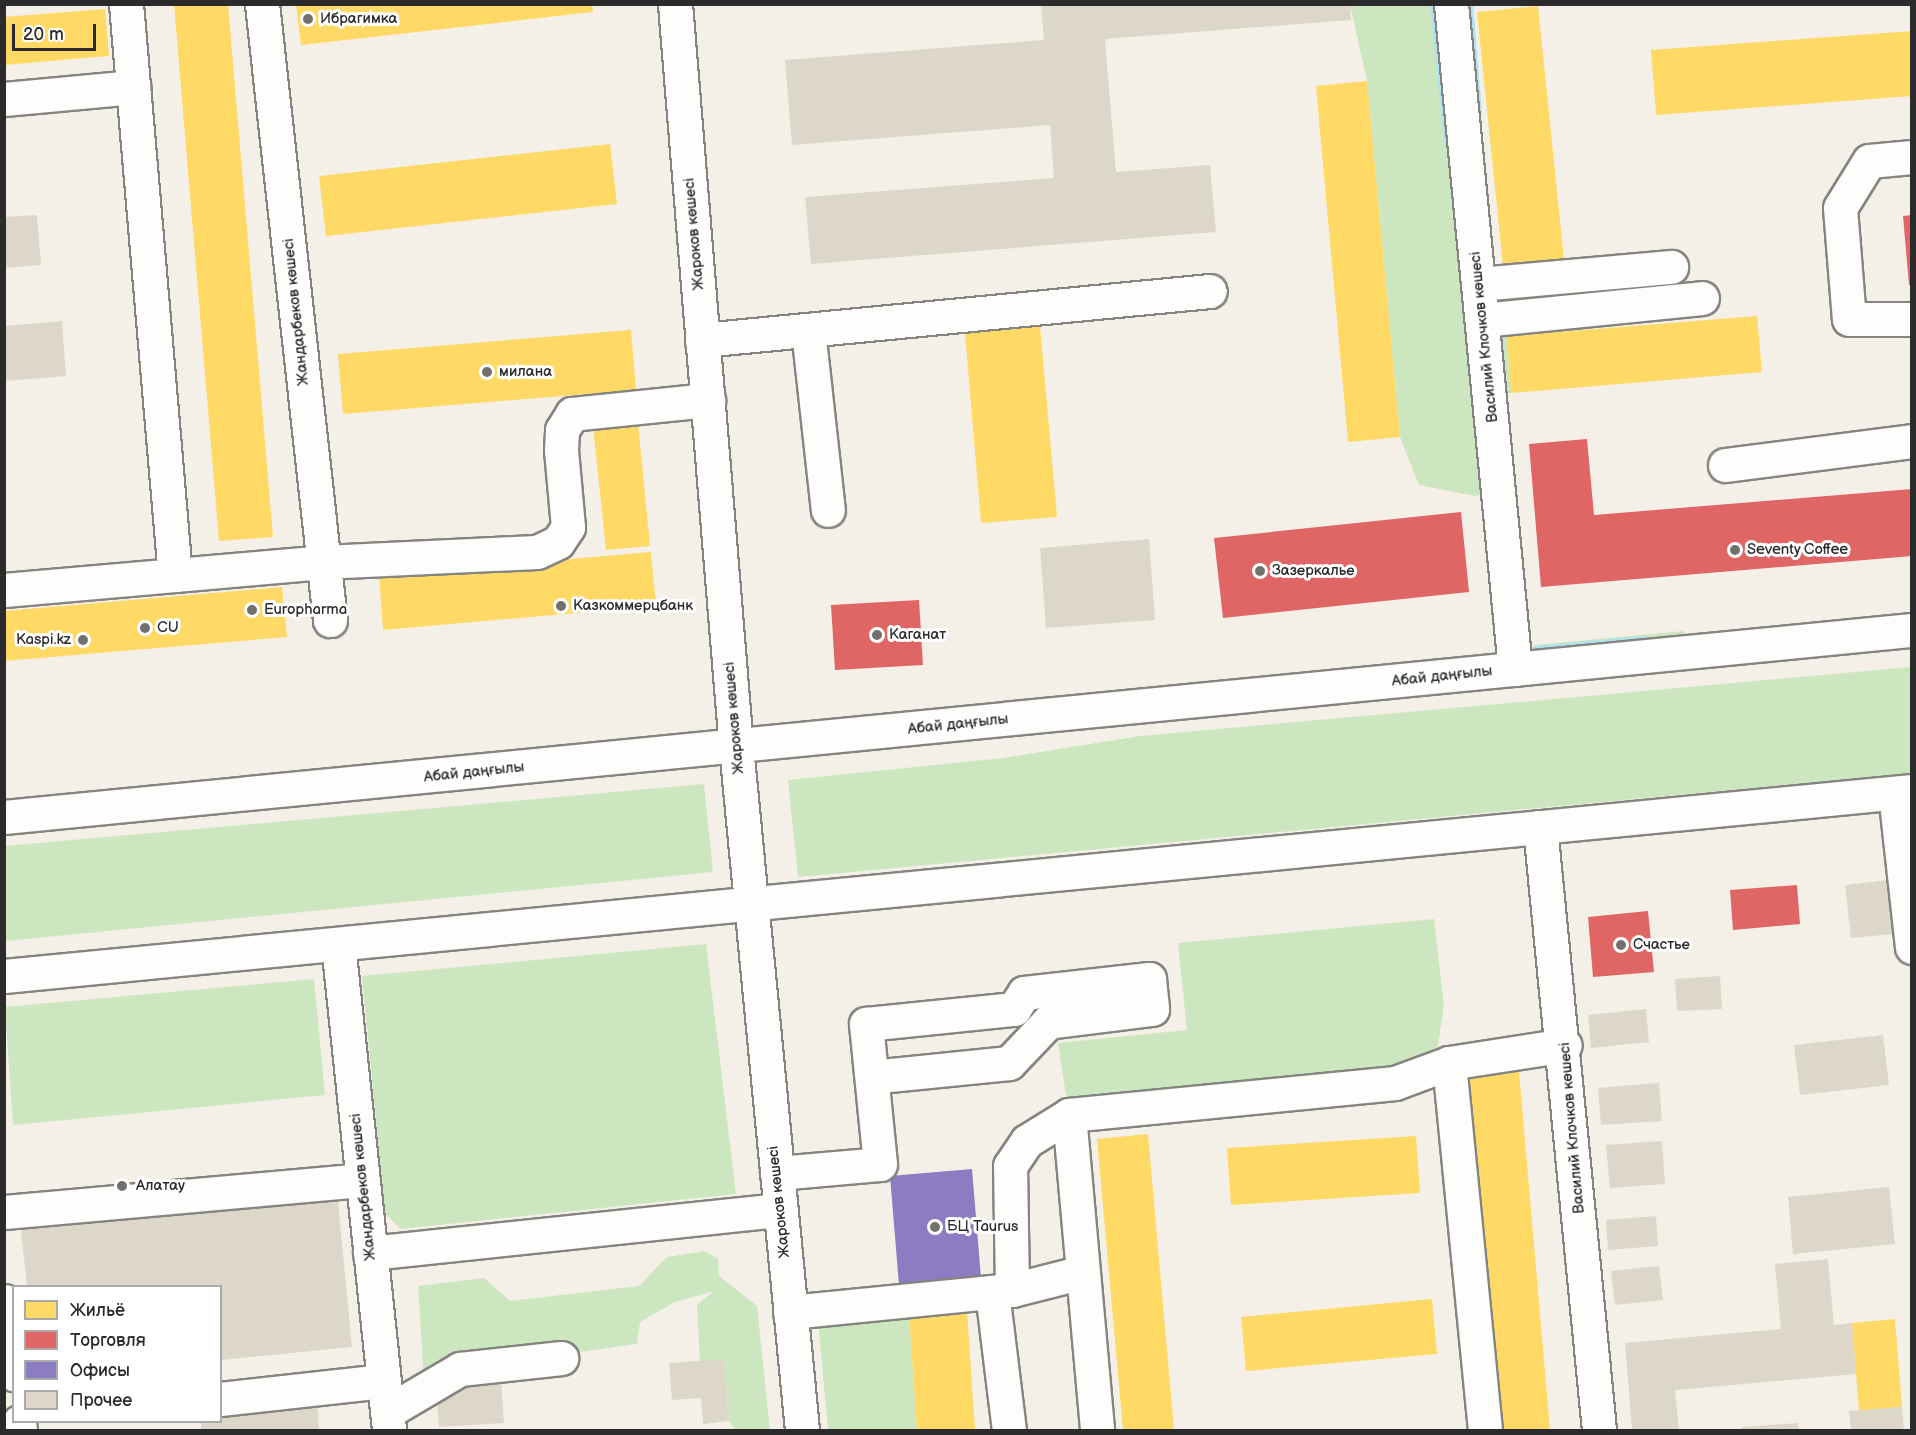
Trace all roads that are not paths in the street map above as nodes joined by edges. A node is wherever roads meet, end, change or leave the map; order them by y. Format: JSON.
{"nodes":[{"id":1,"x":126,"y":4,"type":"edge"},
{"id":2,"x":262,"y":4,"type":"edge"},
{"id":3,"x":675,"y":4,"type":"edge"},
{"id":4,"x":1451,"y":4,"type":"edge"},
{"id":5,"x":133,"y":87,"type":"junction"},
{"id":6,"x":4,"y":99,"type":"edge"},
{"id":7,"x":1911,"y":157,"type":"edge"},
{"id":8,"x":1671,"y":267,"type":"dead end"},
{"id":9,"x":1479,"y":285,"type":"junction"},
{"id":10,"x":1210,"y":291,"type":"dead end"},
{"id":11,"x":1702,"y":298,"type":"dead end"},
{"id":12,"x":1911,"y":319,"type":"edge"},
{"id":13,"x":1482,"y":320,"type":"junction"},
{"id":14,"x":808,"y":330,"type":"junction"},
{"id":15,"x":702,"y":340,"type":"junction"},
{"id":16,"x":708,"y":400,"type":"junction"},
{"id":17,"x":1911,"y":441,"type":"edge"},
{"id":18,"x":1725,"y":465,"type":"dead end"},
{"id":19,"x":828,"y":510,"type":"dead end"},
{"id":20,"x":323,"y":562,"type":"junction"},
{"id":21,"x":175,"y":575,"type":"junction"},
{"id":22,"x":4,"y":590,"type":"edge"},
{"id":23,"x":330,"y":620,"type":"dead end"},
{"id":24,"x":1911,"y":630,"type":"edge"},
{"id":25,"x":1515,"y":669,"type":"junction"},
{"id":26,"x":736,"y":747,"type":"junction"},
{"id":27,"x":1903,"y":792,"type":"edge"},
{"id":28,"x":4,"y":817,"type":"edge"},
{"id":29,"x":1540,"y":827,"type":"junction"},
{"id":30,"x":751,"y":904,"type":"junction"},
{"id":31,"x":338,"y":944,"type":"junction"},
{"id":32,"x":1911,"y":947,"type":"edge"},
{"id":33,"x":4,"y":976,"type":"edge"},
{"id":34,"x":1565,"y":1045,"type":"junction"},
{"id":35,"x":1449,"y":1063,"type":"junction"},
{"id":36,"x":872,"y":1077,"type":"junction"},
{"id":37,"x":1069,"y":1115,"type":"junction"},
{"id":38,"x":777,"y":1173,"type":"junction"},
{"id":39,"x":362,"y":1180,"type":"junction"},
{"id":40,"x":780,"y":1210,"type":"junction"},
{"id":41,"x":4,"y":1212,"type":"edge"},
{"id":42,"x":370,"y":1253,"type":"junction"},
{"id":43,"x":1079,"y":1273,"type":"junction"},
{"id":44,"x":1002,"y":1291,"type":"junction"},
{"id":45,"x":4,"y":1301,"type":"edge"},
{"id":46,"x":790,"y":1312,"type":"junction"},
{"id":47,"x":561,"y":1358,"type":"dead end"},
{"id":48,"x":12,"y":1359,"type":"edge"},
{"id":49,"x":222,"y":1399,"type":"edge"},
{"id":50,"x":386,"y":1408,"type":"edge"},
{"id":51,"x":802,"y":1431,"type":"edge"},
{"id":52,"x":1009,"y":1431,"type":"edge"},
{"id":53,"x":1097,"y":1431,"type":"edge"},
{"id":54,"x":1485,"y":1431,"type":"edge"},
{"id":55,"x":1599,"y":1431,"type":"edge"}],
"edges":[{"from":1,"to":5,"type":"street"},
{"from":2,"to":20,"type":"street","name":"Жандарбеков көшесі"},
{"from":3,"to":15,"type":"street","name":"Жароков көшесі"},
{"from":4,"to":9,"type":"street","name":"Василий Клочков көшесі"},
{"from":5,"to":6,"type":"street"},
{"from":5,"to":21,"type":"street"},
{"from":7,"to":12,"type":"street"},
{"from":8,"to":9,"type":"street"},
{"from":9,"to":13,"type":"street","name":"Василий Клочков көшесі"},
{"from":10,"to":14,"type":"street"},
{"from":11,"to":13,"type":"street"},
{"from":13,"to":25,"type":"street","name":"Василий Клочков көшесі"},
{"from":14,"to":15,"type":"street"},
{"from":14,"to":19,"type":"street"},
{"from":15,"to":16,"type":"street","name":"Жароков көшесі"},
{"from":16,"to":20,"type":"street"},
{"from":16,"to":26,"type":"street","name":"Жароков көшесі"},
{"from":17,"to":18,"type":"street"},
{"from":20,"to":21,"type":"street"},
{"from":20,"to":23,"type":"street","name":"Жандарбеков көшесі"},
{"from":21,"to":22,"type":"street"},
{"from":24,"to":25,"type":"street","name":"Абай даңғылы"},
{"from":25,"to":26,"type":"street","name":"Абай даңғылы"},
{"from":26,"to":28,"type":"street","name":"Абай даңғылы"},
{"from":26,"to":30,"type":"street","name":"Жароков көшесі"},
{"from":27,"to":29,"type":"street"},
{"from":27,"to":32,"type":"street"},
{"from":29,"to":30,"type":"street"},
{"from":29,"to":34,"type":"street","name":"Василий Клочков көшесі"},
{"from":30,"to":31,"type":"street"},
{"from":30,"to":38,"type":"street","name":"Жароков көшесі"},
{"from":31,"to":33,"type":"street"},
{"from":31,"to":39,"type":"street","name":"Жандарбеков көшесі"},
{"from":34,"to":35,"type":"street"},
{"from":34,"to":55,"type":"street","name":"Василий Клочков көшесі"},
{"from":35,"to":37,"type":"street"},
{"from":35,"to":54,"type":"street"},
{"from":36,"to":36,"type":"street"},
{"from":36,"to":38,"type":"street"},
{"from":37,"to":43,"type":"street"},
{"from":37,"to":44,"type":"street"},
{"from":38,"to":40,"type":"street","name":"Жароков көшесі"},
{"from":39,"to":41,"type":"street"},
{"from":39,"to":42,"type":"street","name":"Жандарбеков көшесі"},
{"from":40,"to":42,"type":"street"},
{"from":40,"to":46,"type":"street","name":"Жароков көшесі"},
{"from":42,"to":50,"type":"street","name":"Жандарбеков көшесі"},
{"from":43,"to":44,"type":"street"},
{"from":43,"to":53,"type":"street"},
{"from":44,"to":46,"type":"street"},
{"from":44,"to":52,"type":"street"},
{"from":45,"to":48,"type":"street"},
{"from":46,"to":51,"type":"street","name":"Жароков көшесі"},
{"from":47,"to":50,"type":"street"},
{"from":49,"to":50,"type":"street"}]}
